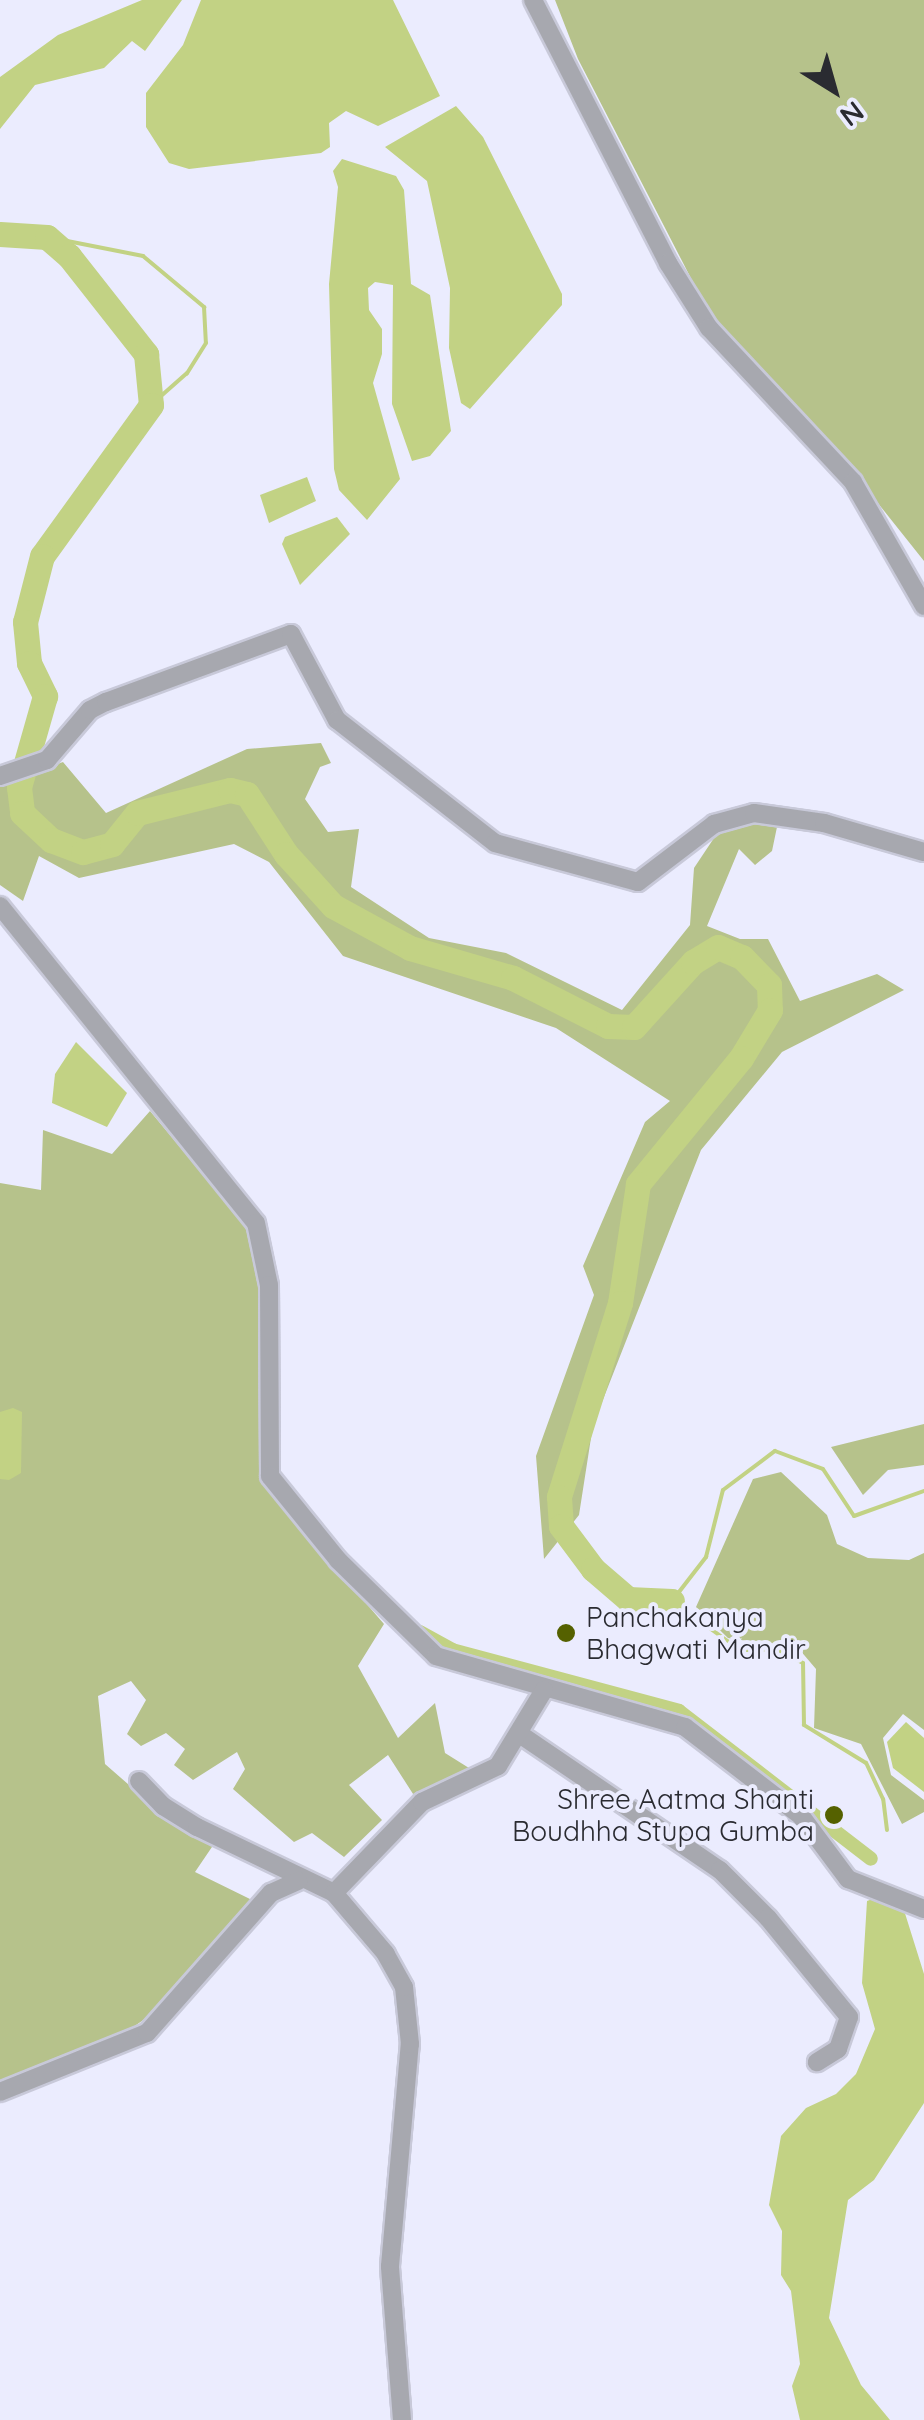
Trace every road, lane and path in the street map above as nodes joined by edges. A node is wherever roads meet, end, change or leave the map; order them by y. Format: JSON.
{"nodes":[{"id":1,"x":533,"y":0,"type":"edge"},
{"id":2,"x":924,"y":606,"type":"edge"},
{"id":3,"x":4,"y":774,"type":"edge"},
{"id":4,"x":924,"y":852,"type":"edge"},
{"id":5,"x":0,"y":906,"type":"edge"},
{"id":6,"x":544,"y":1690,"type":"junction"},
{"id":7,"x":521,"y":1735,"type":"junction"},
{"id":8,"x":140,"y":1781,"type":"dead end"},
{"id":9,"x":298,"y":1881,"type":"junction"},
{"id":10,"x":334,"y":1894,"type":"junction"},
{"id":11,"x":924,"y":1909,"type":"edge"},
{"id":12,"x":818,"y":2062,"type":"dead end"},
{"id":13,"x":0,"y":2092,"type":"edge"},
{"id":14,"x":402,"y":2420,"type":"edge"}],
"edges":[{"from":1,"to":2,"type":"street"},
{"from":3,"to":4,"type":"street"},
{"from":5,"to":6,"type":"street"},
{"from":6,"to":7,"type":"street"},
{"from":6,"to":11,"type":"street"},
{"from":7,"to":10,"type":"street"},
{"from":7,"to":12,"type":"street"},
{"from":8,"to":9,"type":"street"},
{"from":9,"to":10,"type":"street"},
{"from":9,"to":13,"type":"street"},
{"from":10,"to":14,"type":"street"}]}
